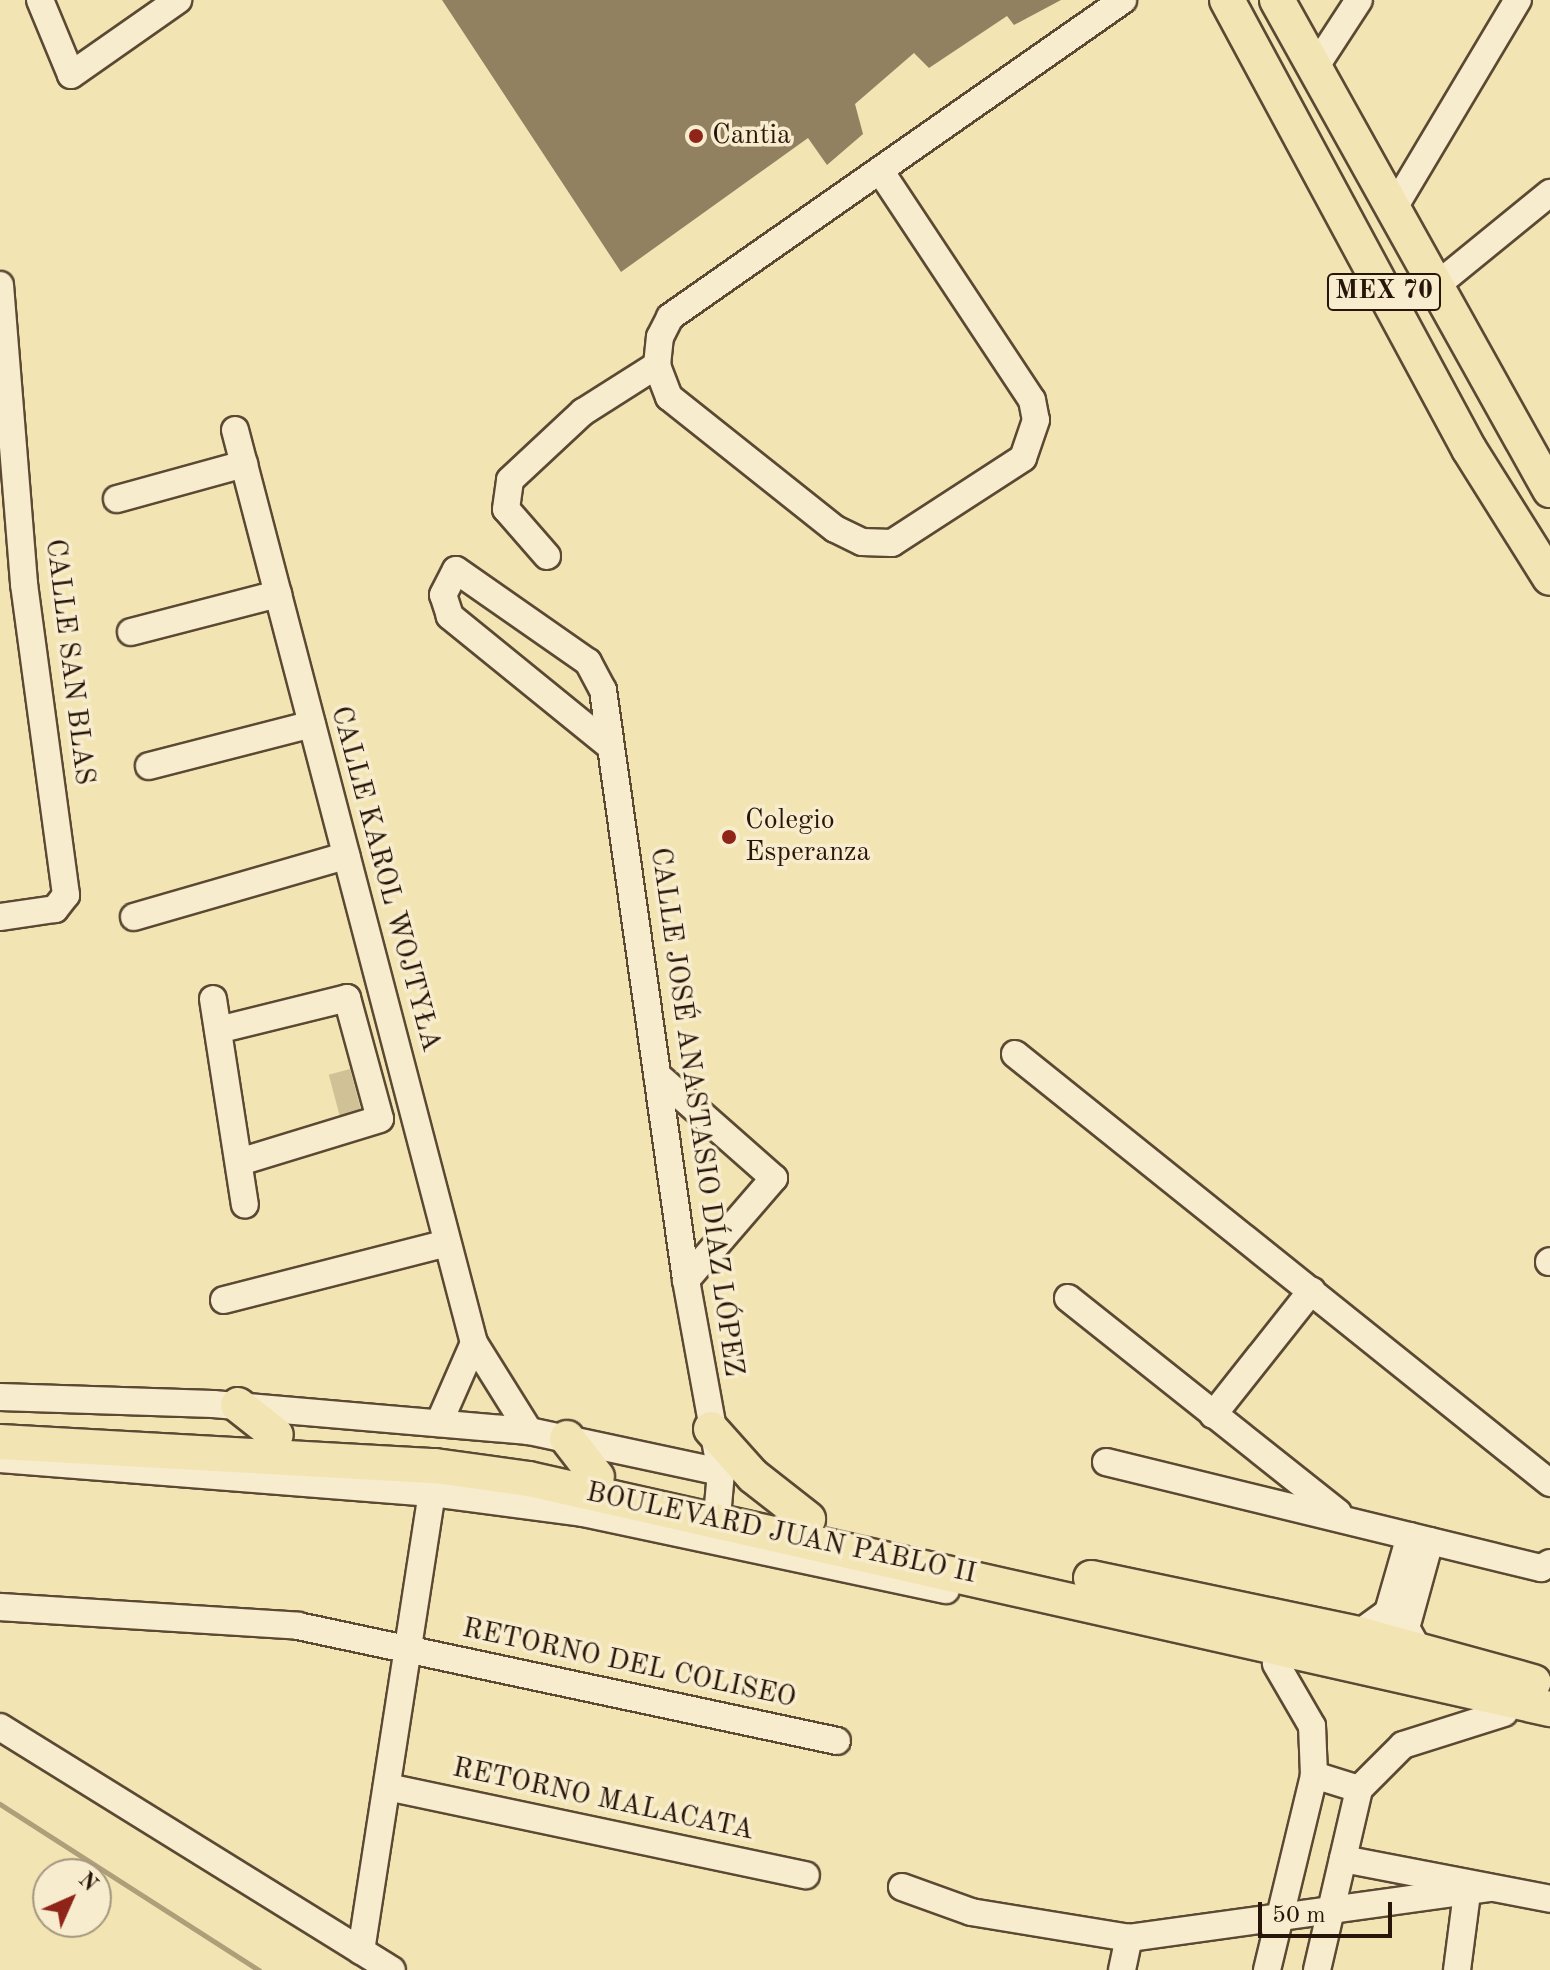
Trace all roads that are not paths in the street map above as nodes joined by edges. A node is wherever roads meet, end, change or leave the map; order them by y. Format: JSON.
{"nodes":[{"id":1,"x":40,"y":0,"type":"edge"},
{"id":2,"x":178,"y":0,"type":"edge"},
{"id":3,"x":1123,"y":0,"type":"edge"},
{"id":4,"x":1227,"y":0,"type":"edge"},
{"id":5,"x":1277,"y":0,"type":"edge"},
{"id":6,"x":1359,"y":0,"type":"edge"},
{"id":7,"x":1518,"y":0,"type":"edge"},
{"id":8,"x":1314,"y":69,"type":"junction"},
{"id":9,"x":881,"y":172,"type":"junction"},
{"id":10,"x":1550,"y":193,"type":"edge"},
{"id":11,"x":1395,"y":206,"type":"junction"},
{"id":12,"x":0,"y":285,"type":"edge"},
{"id":13,"x":1437,"y":285,"type":"junction"},
{"id":14,"x":657,"y":365,"type":"junction"},
{"id":15,"x":235,"y":430,"type":"dead end"},
{"id":16,"x":244,"y":464,"type":"junction"},
{"id":17,"x":1550,"y":489,"type":"edge"},
{"id":18,"x":117,"y":499,"type":"dead end"},
{"id":19,"x":547,"y":556,"type":"dead end"},
{"id":20,"x":1550,"y":578,"type":"edge"},
{"id":21,"x":12,"y":585,"type":"edge"},
{"id":22,"x":278,"y":594,"type":"junction"},
{"id":23,"x":131,"y":632,"type":"dead end"},
{"id":24,"x":312,"y":724,"type":"junction"},
{"id":25,"x":611,"y":747,"type":"junction"},
{"id":26,"x":149,"y":766,"type":"dead end"},
{"id":27,"x":346,"y":856,"type":"junction"},
{"id":28,"x":0,"y":917,"type":"edge"},
{"id":29,"x":134,"y":917,"type":"dead end"},
{"id":30,"x":213,"y":999,"type":"dead end"},
{"id":31,"x":218,"y":1030,"type":"junction"},
{"id":32,"x":393,"y":1034,"type":"junction"},
{"id":33,"x":359,"y":1043,"type":"junction"},
{"id":34,"x":1015,"y":1054,"type":"dead end"},
{"id":35,"x":401,"y":1066,"type":"junction"},
{"id":36,"x":368,"y":1075,"type":"junction"},
{"id":37,"x":657,"y":1075,"type":"junction"},
{"id":38,"x":239,"y":1162,"type":"junction"},
{"id":39,"x":245,"y":1205,"type":"dead end"},
{"id":40,"x":447,"y":1243,"type":"junction"},
{"id":41,"x":686,"y":1280,"type":"junction"},
{"id":42,"x":1312,"y":1290,"type":"junction"},
{"id":43,"x":1068,"y":1298,"type":"dead end"},
{"id":44,"x":224,"y":1300,"type":"dead end"},
{"id":45,"x":474,"y":1343,"type":"junction"},
{"id":46,"x":0,"y":1397,"type":"edge"},
{"id":47,"x":238,"y":1405,"type":"junction"},
{"id":48,"x":1213,"y":1415,"type":"junction"},
{"id":49,"x":0,"y":1421,"type":"edge"},
{"id":50,"x":439,"y":1423,"type":"junction"},
{"id":51,"x":711,"y":1429,"type":"junction"},
{"id":52,"x":529,"y":1431,"type":"junction"},
{"id":53,"x":276,"y":1435,"type":"junction"},
{"id":54,"x":567,"y":1438,"type":"junction"},
{"id":55,"x":0,"y":1442,"type":"edge"},
{"id":56,"x":0,"y":1459,"type":"edge"},
{"id":57,"x":1106,"y":1462,"type":"dead end"},
{"id":58,"x":597,"y":1477,"type":"junction"},
{"id":59,"x":1550,"y":1483,"type":"edge"},
{"id":60,"x":432,"y":1493,"type":"junction"},
{"id":61,"x":719,"y":1508,"type":"junction"},
{"id":62,"x":808,"y":1519,"type":"junction"},
{"id":63,"x":1345,"y":1519,"type":"junction"},
{"id":64,"x":1420,"y":1539,"type":"junction"},
{"id":65,"x":1550,"y":1563,"type":"edge"},
{"id":66,"x":979,"y":1577,"type":"junction"},
{"id":67,"x":943,"y":1589,"type":"junction"},
{"id":68,"x":0,"y":1607,"type":"edge"},
{"id":69,"x":1405,"y":1628,"type":"junction"},
{"id":70,"x":1358,"y":1634,"type":"junction"},
{"id":71,"x":408,"y":1649,"type":"junction"},
{"id":72,"x":1276,"y":1664,"type":"junction"},
{"id":73,"x":1550,"y":1686,"type":"edge"},
{"id":74,"x":1550,"y":1709,"type":"edge"},
{"id":75,"x":1504,"y":1713,"type":"junction"},
{"id":76,"x":1550,"y":1725,"type":"edge"},
{"id":77,"x":0,"y":1727,"type":"edge"},
{"id":78,"x":837,"y":1741,"type":"dead end"},
{"id":79,"x":1314,"y":1775,"type":"junction"},
{"id":80,"x":387,"y":1787,"type":"junction"},
{"id":81,"x":1359,"y":1789,"type":"junction"},
{"id":82,"x":1343,"y":1859,"type":"junction"},
{"id":83,"x":806,"y":1875,"type":"dead end"},
{"id":84,"x":902,"y":1887,"type":"dead end"},
{"id":85,"x":1479,"y":1891,"type":"junction"},
{"id":86,"x":1550,"y":1899,"type":"edge"},
{"id":87,"x":1332,"y":1906,"type":"junction"},
{"id":88,"x":1280,"y":1919,"type":"junction"},
{"id":89,"x":1129,"y":1938,"type":"junction"},
{"id":90,"x":361,"y":1951,"type":"junction"},
{"id":91,"x":392,"y":1970,"type":"edge"},
{"id":92,"x":1122,"y":1970,"type":"edge"},
{"id":93,"x":1267,"y":1970,"type":"edge"},
{"id":94,"x":1317,"y":1970,"type":"edge"},
{"id":95,"x":1457,"y":1970,"type":"edge"}],
"edges":[{"from":1,"to":2,"type":"street"},
{"from":3,"to":9,"type":"street"},
{"from":4,"to":20,"type":"main road","number":"MEX 70"},
{"from":5,"to":8,"type":"main road","number":"MEX 70"},
{"from":6,"to":8,"type":"street"},
{"from":7,"to":11,"type":"street"},
{"from":8,"to":11,"type":"main road","number":"MEX 70"},
{"from":9,"to":14,"type":"street"},
{"from":9,"to":14,"type":"street"},
{"from":10,"to":13,"type":"street"},
{"from":11,"to":13,"type":"main road","number":"MEX 70"},
{"from":12,"to":21,"type":"street","name":"CALLE SAN BLAS"},
{"from":13,"to":17,"type":"main road","number":"MEX 70"},
{"from":14,"to":19,"type":"street"},
{"from":15,"to":16,"type":"street","name":"CALLE KAROL WOJTYŁA"},
{"from":16,"to":18,"type":"street"},
{"from":16,"to":22,"type":"street","name":"CALLE KAROL WOJTYŁA"},
{"from":21,"to":28,"type":"street","name":"CALLE SAN BLAS"},
{"from":22,"to":23,"type":"street"},
{"from":22,"to":24,"type":"street","name":"CALLE KAROL WOJTYŁA"},
{"from":24,"to":26,"type":"street"},
{"from":24,"to":27,"type":"street","name":"CALLE KAROL WOJTYŁA"},
{"from":25,"to":25,"type":"street","name":"CALLE JOSÉ ANASTASIO DÍAZ LÓPEZ"},
{"from":25,"to":37,"type":"street","name":"CALLE JOSÉ ANASTASIO DÍAZ LÓPEZ"},
{"from":27,"to":29,"type":"street"},
{"from":27,"to":32,"type":"street","name":"CALLE KAROL WOJTYŁA"},
{"from":30,"to":31,"type":"street"},
{"from":31,"to":33,"type":"street"},
{"from":31,"to":38,"type":"street"},
{"from":32,"to":33,"type":"street"},
{"from":32,"to":35,"type":"street","name":"CALLE KAROL WOJTYŁA"},
{"from":33,"to":36,"type":"street"},
{"from":34,"to":42,"type":"street"},
{"from":35,"to":36,"type":"street"},
{"from":35,"to":40,"type":"street","name":"CALLE KAROL WOJTYŁA"},
{"from":36,"to":38,"type":"street"},
{"from":37,"to":41,"type":"street","name":"CALLE JOSÉ ANASTASIO DÍAZ LÓPEZ"},
{"from":37,"to":41,"type":"street"},
{"from":38,"to":39,"type":"street"},
{"from":40,"to":44,"type":"street"},
{"from":40,"to":45,"type":"street","name":"CALLE KAROL WOJTYŁA"},
{"from":41,"to":51,"type":"street","name":"CALLE JOSÉ ANASTASIO DÍAZ LÓPEZ"},
{"from":42,"to":48,"type":"street"},
{"from":42,"to":59,"type":"street"},
{"from":43,"to":48,"type":"street"},
{"from":45,"to":50,"type":"street"},
{"from":45,"to":52,"type":"street","name":"CALLE KAROL WOJTYŁA"},
{"from":46,"to":47,"type":"street"},
{"from":47,"to":50,"type":"street"},
{"from":47,"to":53,"type":"main road"},
{"from":48,"to":63,"type":"street"},
{"from":49,"to":53,"type":"main road","name":"BOULEVARD JUAN PABLO II"},
{"from":50,"to":52,"type":"street"},
{"from":51,"to":61,"type":"street","name":"CALLE JOSÉ ANASTASIO DÍAZ LÓPEZ"},
{"from":51,"to":62,"type":"main road"},
{"from":52,"to":54,"type":"street"},
{"from":53,"to":58,"type":"main road","name":"BOULEVARD JUAN PABLO II"},
{"from":54,"to":58,"type":"main road"},
{"from":54,"to":61,"type":"street"},
{"from":55,"to":61,"type":"main road","name":"BOULEVARD JUAN PABLO II"},
{"from":56,"to":60,"type":"street","name":"BOULEVARD JUAN PABLO II"},
{"from":57,"to":63,"type":"street"},
{"from":58,"to":61,"type":"main road","name":"BOULEVARD JUAN PABLO II"},
{"from":60,"to":61,"type":"street","name":"BOULEVARD JUAN PABLO II"},
{"from":60,"to":71,"type":"street"},
{"from":61,"to":62,"type":"main road","name":"BOULEVARD JUAN PABLO II"},
{"from":61,"to":66,"type":"main road","name":"BOULEVARD JUAN PABLO II"},
{"from":61,"to":67,"type":"street","name":"BOULEVARD JUAN PABLO II"},
{"from":62,"to":70,"type":"main road","name":"BOULEVARD JUAN PABLO II"},
{"from":63,"to":64,"type":"street"},
{"from":64,"to":65,"type":"street"},
{"from":64,"to":69,"type":"street"},
{"from":66,"to":67,"type":"main road"},
{"from":66,"to":74,"type":"main road","name":"BOULEVARD JUAN PABLO II"},
{"from":67,"to":72,"type":"street","name":"BOULEVARD JUAN PABLO II"},
{"from":68,"to":71,"type":"street","name":"RETORNO DEL COLISEO"},
{"from":69,"to":70,"type":"main road","name":"BOULEVARD JUAN PABLO II"},
{"from":69,"to":70,"type":"street"},
{"from":69,"to":73,"type":"main road","name":"BOULEVARD JUAN PABLO II"},
{"from":71,"to":78,"type":"street","name":"RETORNO DEL COLISEO"},
{"from":71,"to":80,"type":"street"},
{"from":72,"to":75,"type":"street","name":"BOULEVARD JUAN PABLO II"},
{"from":72,"to":79,"type":"street"},
{"from":75,"to":76,"type":"street","name":"BOULEVARD JUAN PABLO II"},
{"from":75,"to":81,"type":"street"},
{"from":77,"to":90,"type":"street"},
{"from":79,"to":81,"type":"street"},
{"from":79,"to":88,"type":"street"},
{"from":80,"to":83,"type":"street","name":"RETORNO MALACATA"},
{"from":80,"to":90,"type":"street"},
{"from":81,"to":82,"type":"street"},
{"from":82,"to":85,"type":"street"},
{"from":82,"to":87,"type":"street"},
{"from":84,"to":89,"type":"street"},
{"from":85,"to":86,"type":"street"},
{"from":85,"to":87,"type":"street"},
{"from":85,"to":95,"type":"street"},
{"from":87,"to":88,"type":"street"},
{"from":87,"to":94,"type":"street"},
{"from":88,"to":89,"type":"street"},
{"from":88,"to":93,"type":"street"},
{"from":89,"to":92,"type":"street"},
{"from":90,"to":91,"type":"street"}]}
